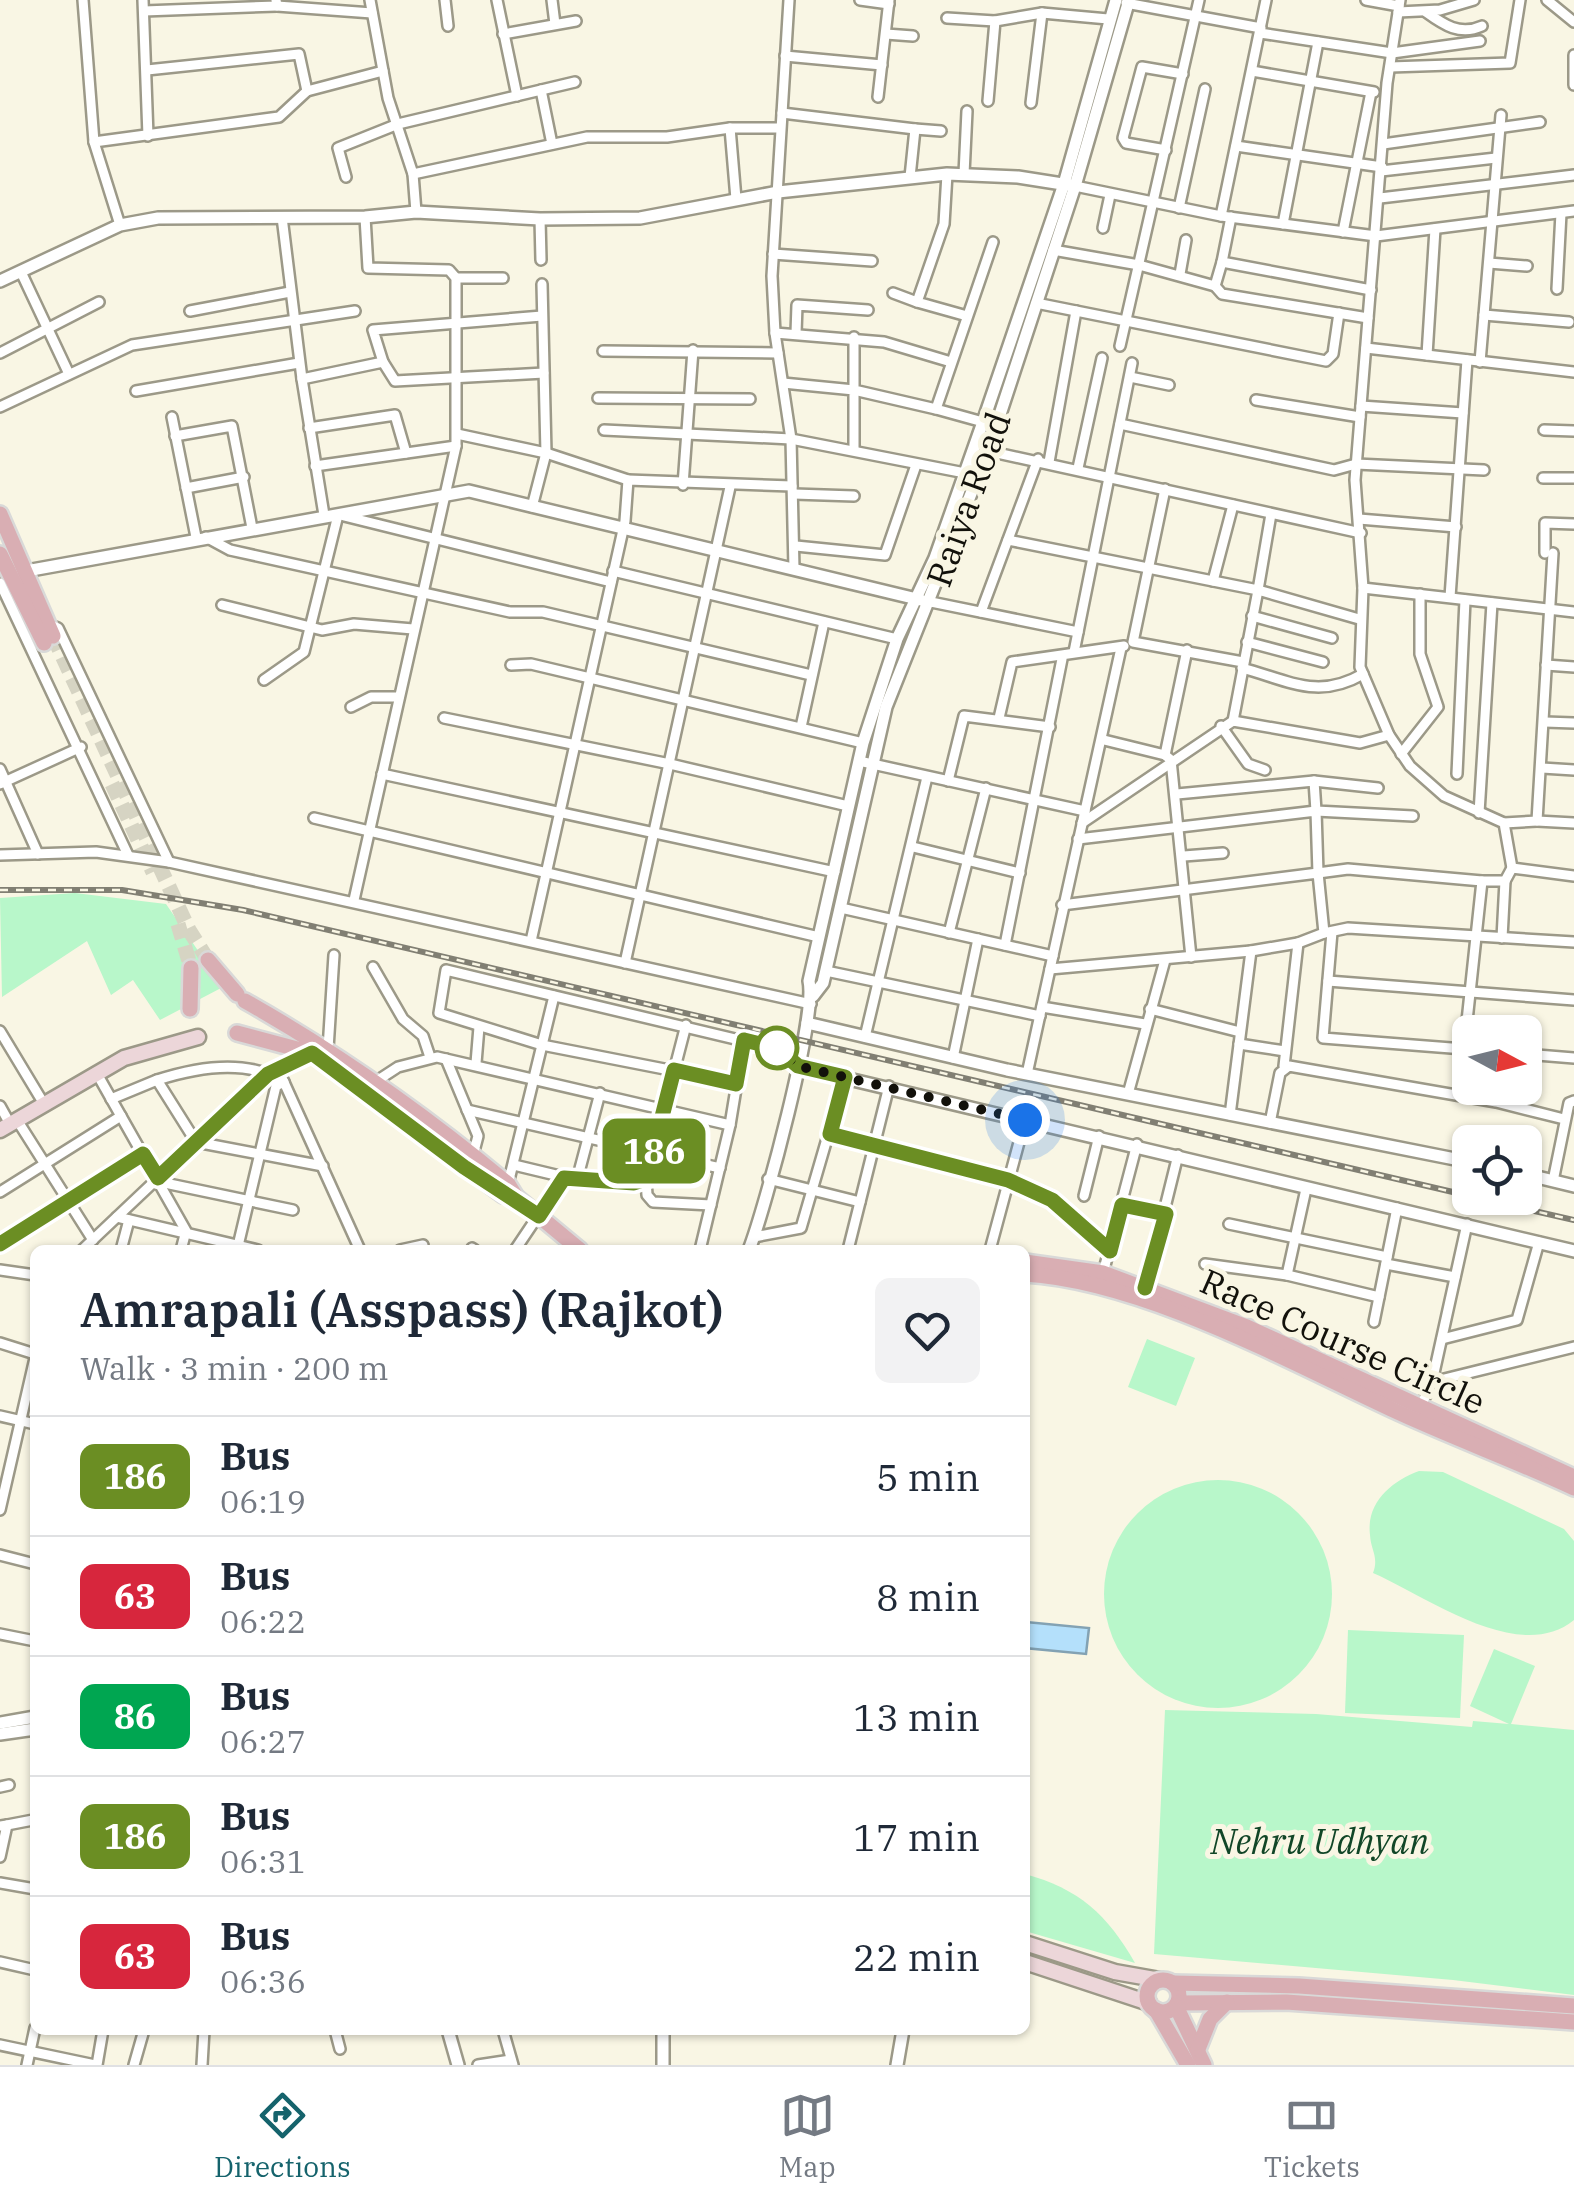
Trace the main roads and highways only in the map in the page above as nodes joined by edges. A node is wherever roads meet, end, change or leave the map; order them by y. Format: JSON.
{"nodes":[{"id":1,"x":0,"y":514,"type":"edge"},
{"id":2,"x":0,"y":554,"type":"edge"},
{"id":3,"x":208,"y":960,"type":"tunnel mouth"},
{"id":4,"x":191,"y":968,"type":"tunnel mouth"},
{"id":5,"x":190,"y":1010,"type":"dead end"},
{"id":6,"x":236,"y":1033,"type":"dead end"},
{"id":7,"x":198,"y":1037,"type":"dead end"},
{"id":8,"x":320,"y":1048,"type":"junction"},
{"id":9,"x":9,"y":1125,"type":"edge"},
{"id":10,"x":512,"y":1190,"type":"junction"},
{"id":11,"x":574,"y":1245,"type":"edge"},
{"id":12,"x":1030,"y":1263,"type":"edge"},
{"id":13,"x":1030,"y":1275,"type":"edge"},
{"id":14,"x":1419,"y":1413,"type":"junction"},
{"id":15,"x":1574,"y":1477,"type":"edge"},
{"id":16,"x":1574,"y":1488,"type":"edge"},
{"id":17,"x":1030,"y":1945,"type":"edge"},
{"id":18,"x":1030,"y":1964,"type":"edge"},
{"id":19,"x":1167,"y":1982,"type":"junction"},
{"id":20,"x":1230,"y":1999,"type":"junction"},
{"id":21,"x":1177,"y":2004,"type":"junction"},
{"id":22,"x":1153,"y":2006,"type":"junction"},
{"id":23,"x":1574,"y":2006,"type":"edge"},
{"id":24,"x":1574,"y":2022,"type":"edge"},
{"id":25,"x":1201,"y":2057,"type":"edge"},
{"id":26,"x":1188,"y":2065,"type":"edge"}],
"edges":[{"from":1,"to":2,"type":"main road"},
{"from":3,"to":8,"type":"main road"},
{"from":4,"to":5,"type":"main road"},
{"from":6,"to":8,"type":"main road"},
{"from":7,"to":9,"type":"main road"},
{"from":8,"to":10,"type":"main road"},
{"from":8,"to":10,"type":"main road"},
{"from":10,"to":11,"type":"main road"},
{"from":12,"to":14,"type":"main road","name":"Race Course Circle"},
{"from":13,"to":14,"type":"main road","name":"Race Course Circle"},
{"from":14,"to":15,"type":"main road","name":"Race Course Circle"},
{"from":14,"to":16,"type":"main road","name":"Race Course Circle"},
{"from":17,"to":19,"type":"main road"},
{"from":18,"to":22,"type":"main road"},
{"from":19,"to":21,"type":"main road"},
{"from":19,"to":22,"type":"main road"},
{"from":19,"to":23,"type":"main road"},
{"from":20,"to":21,"type":"main road"},
{"from":20,"to":24,"type":"main road"},
{"from":20,"to":25,"type":"main road"},
{"from":21,"to":22,"type":"main road"},
{"from":21,"to":25,"type":"main road"},
{"from":22,"to":26,"type":"main road"}]}
